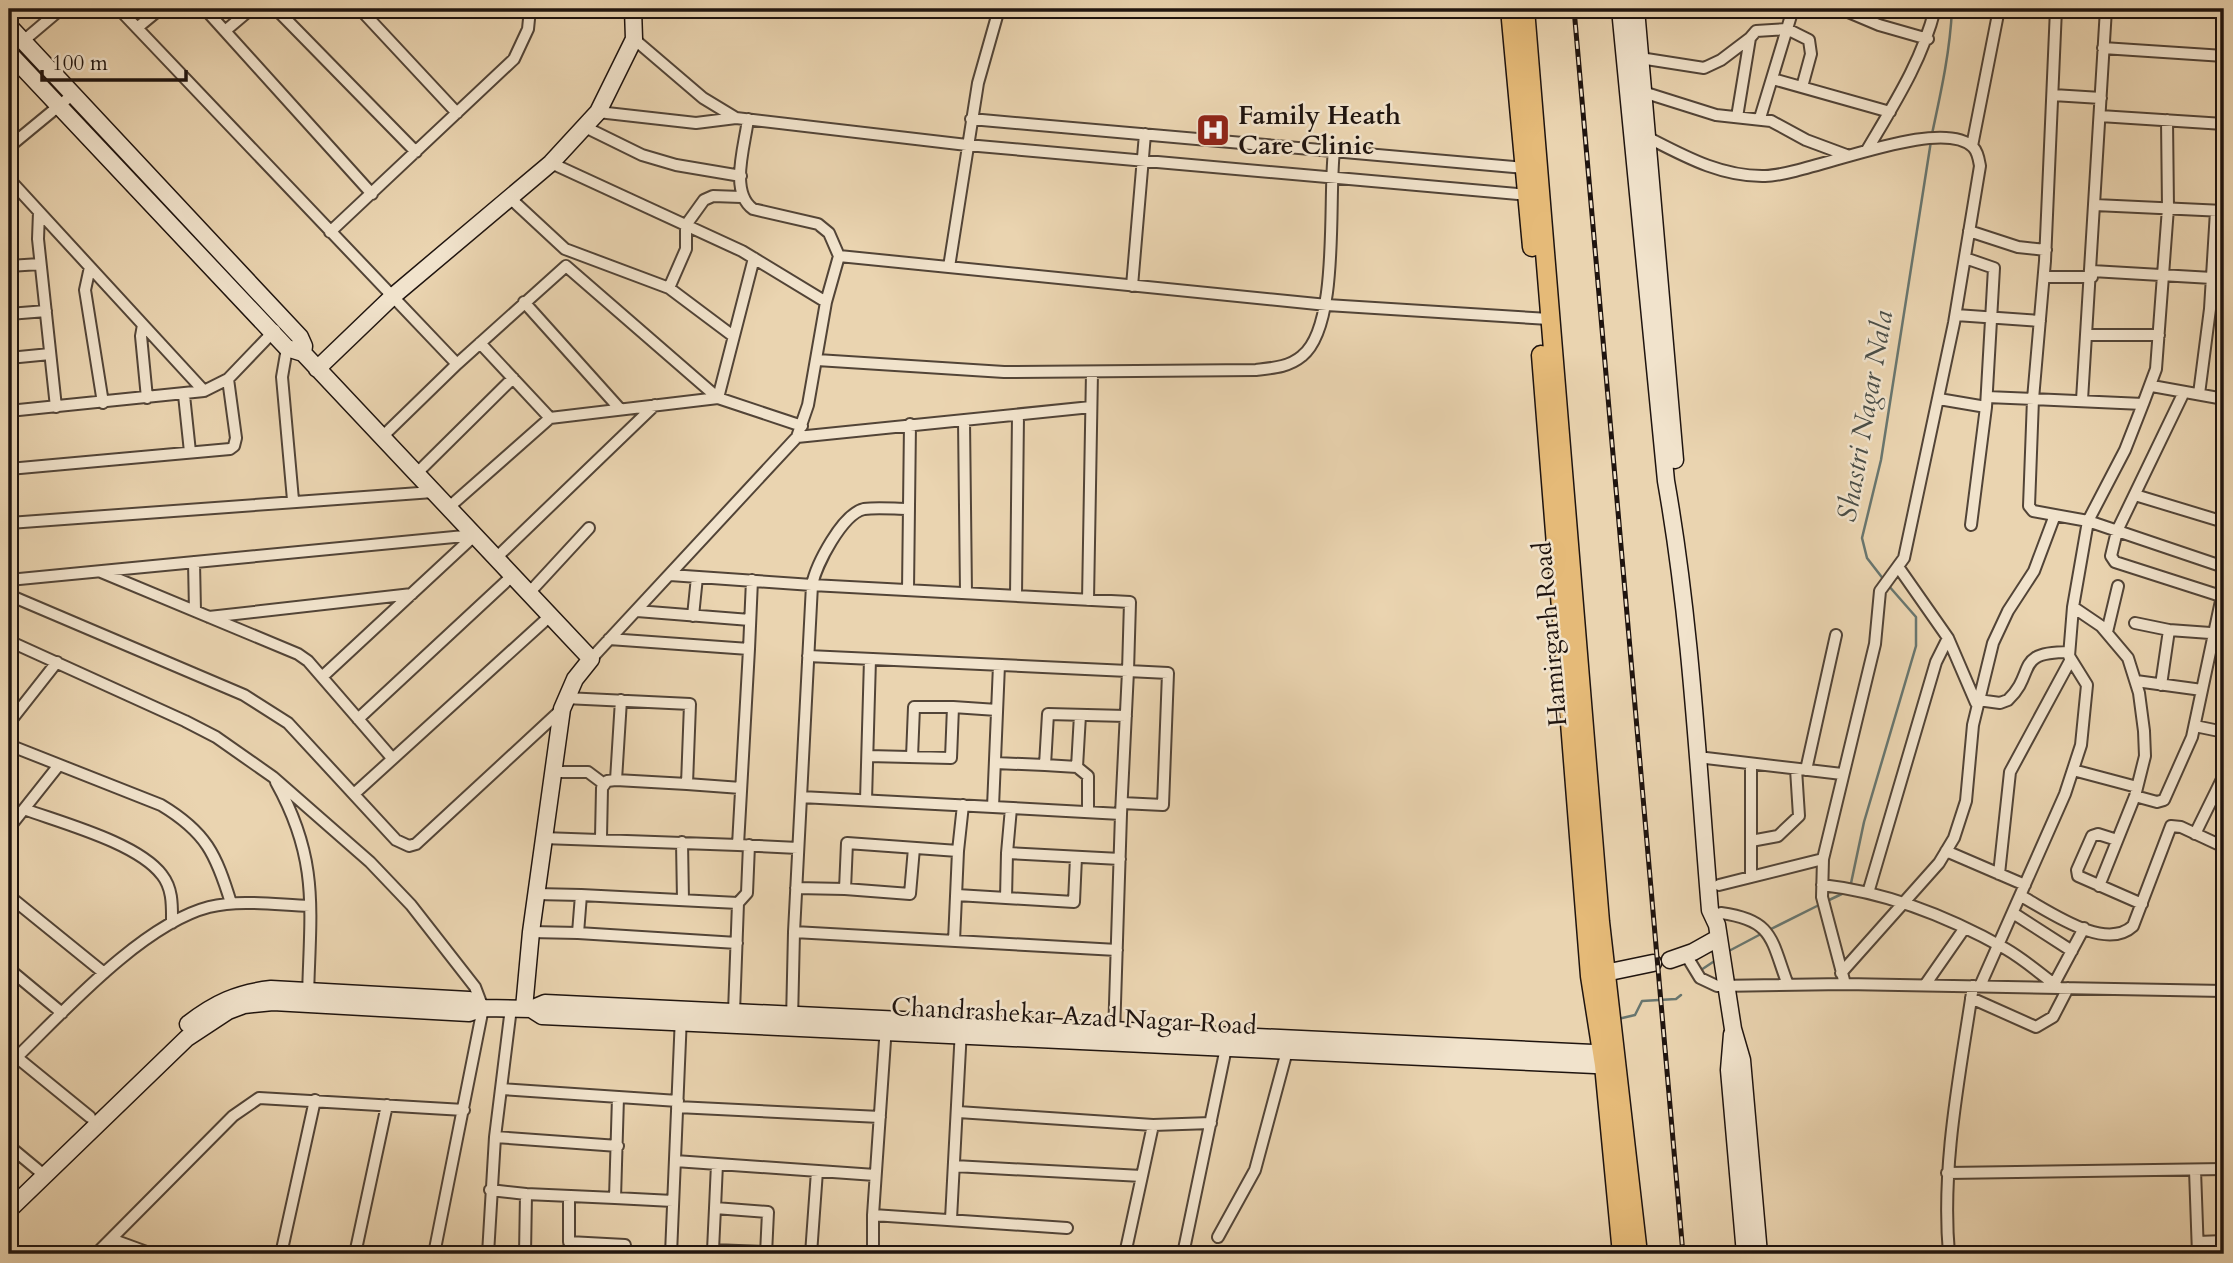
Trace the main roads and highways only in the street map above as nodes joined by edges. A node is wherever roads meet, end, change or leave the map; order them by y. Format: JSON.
{"nodes":[{"id":1,"x":1510,"y":9,"type":"edge"},
{"id":2,"x":1525,"y":9,"type":"edge"},
{"id":3,"x":1544,"y":318,"type":"junction"},
{"id":4,"x":1610,"y":1060,"type":"junction"},
{"id":5,"x":1622,"y":1254,"type":"edge"},
{"id":6,"x":1638,"y":1254,"type":"edge"}],
"edges":[{"from":1,"to":3,"type":"main road","name":"Hamirgarh Road"},
{"from":2,"to":3,"type":"main road","name":"Hamirgarh Road"},
{"from":3,"to":4,"type":"main road","name":"Hamirgarh Road"},
{"from":3,"to":4,"type":"main road","name":"Hamirgarh Road"},
{"from":4,"to":5,"type":"main road","name":"Hamirgarh Road"},
{"from":4,"to":6,"type":"main road","name":"Hamirgarh Road"}]}
